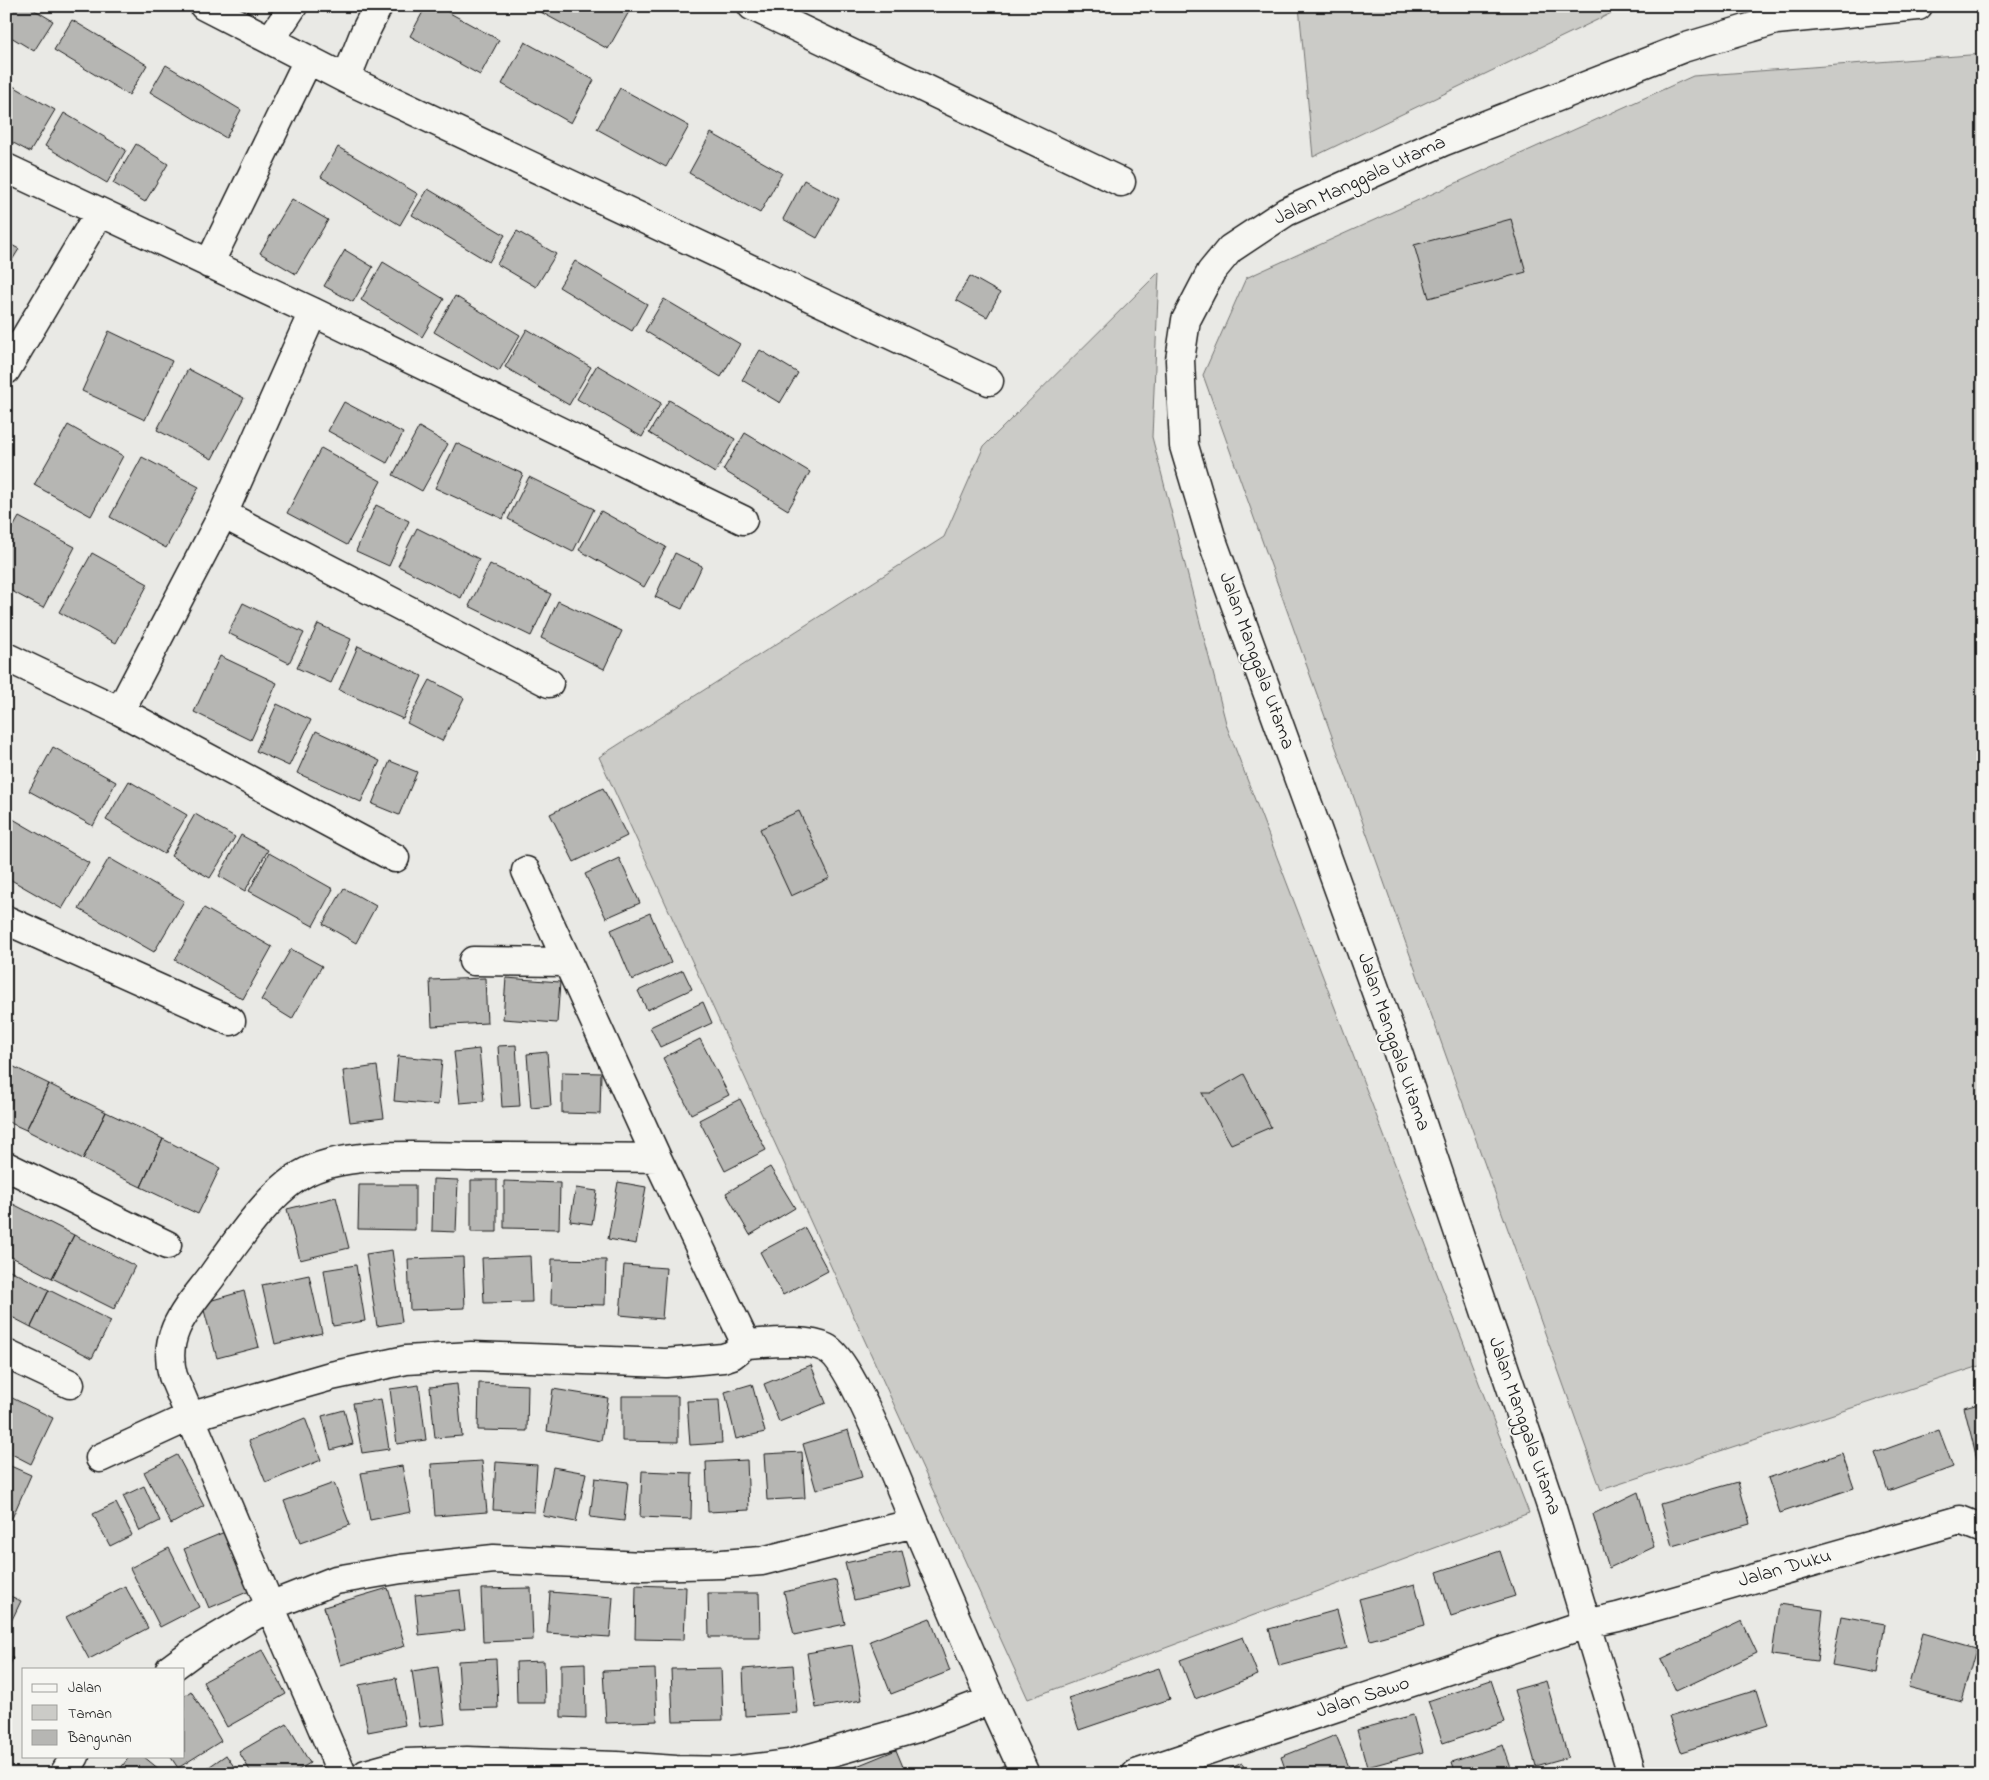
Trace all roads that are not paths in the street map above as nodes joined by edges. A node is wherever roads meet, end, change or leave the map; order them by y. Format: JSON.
{"nodes":[{"id":1,"x":204,"y":6,"type":"edge"},
{"id":2,"x":293,"y":6,"type":"edge"},
{"id":3,"x":378,"y":6,"type":"edge"},
{"id":4,"x":752,"y":6,"type":"edge"},
{"id":5,"x":1918,"y":6,"type":"edge"},
{"id":6,"x":1774,"y":13,"type":"edge"},
{"id":7,"x":271,"y":39,"type":"junction"},
{"id":8,"x":308,"y":60,"type":"junction"},
{"id":9,"x":346,"y":79,"type":"junction"},
{"id":10,"x":6,"y":168,"type":"edge"},
{"id":11,"x":1121,"y":182,"type":"dead end"},
{"id":12,"x":99,"y":213,"type":"junction"},
{"id":13,"x":209,"y":264,"type":"junction"},
{"id":14,"x":313,"y":312,"type":"junction"},
{"id":15,"x":6,"y":370,"type":"edge"},
{"id":16,"x":989,"y":381,"type":"dead end"},
{"id":17,"x":223,"y":514,"type":"junction"},
{"id":18,"x":743,"y":520,"type":"dead end"},
{"id":19,"x":6,"y":657,"type":"edge"},
{"id":20,"x":549,"y":683,"type":"dead end"},
{"id":21,"x":120,"y":711,"type":"junction"},
{"id":22,"x":395,"y":858,"type":"dead end"},
{"id":23,"x":526,"y":871,"type":"dead end"},
{"id":24,"x":6,"y":920,"type":"edge"},
{"id":25,"x":473,"y":961,"type":"dead end"},
{"id":26,"x":567,"y":962,"type":"junction"},
{"id":27,"x":231,"y":1022,"type":"dead end"},
{"id":28,"x":657,"y":1158,"type":"junction"},
{"id":29,"x":6,"y":1166,"type":"edge"},
{"id":30,"x":166,"y":1245,"type":"dead end"},
{"id":31,"x":746,"y":1344,"type":"junction"},
{"id":32,"x":6,"y":1354,"type":"edge"},
{"id":33,"x":70,"y":1384,"type":"dead end"},
{"id":34,"x":189,"y":1417,"type":"junction"},
{"id":35,"x":100,"y":1458,"type":"dead end"},
{"id":36,"x":916,"y":1523,"type":"junction"},
{"id":37,"x":1983,"y":1529,"type":"edge"},
{"id":38,"x":270,"y":1606,"type":"junction"},
{"id":39,"x":1586,"y":1624,"type":"junction"},
{"id":40,"x":171,"y":1668,"type":"edge"},
{"id":41,"x":992,"y":1700,"type":"junction"},
{"id":42,"x":74,"y":1758,"type":"edge"},
{"id":43,"x":672,"y":1772,"type":"edge"},
{"id":44,"x":732,"y":1772,"type":"edge"},
{"id":45,"x":1139,"y":1773,"type":"edge"},
{"id":46,"x":64,"y":1774,"type":"edge"},
{"id":47,"x":342,"y":1774,"type":"edge"},
{"id":48,"x":366,"y":1774,"type":"edge"},
{"id":49,"x":1025,"y":1774,"type":"edge"},
{"id":50,"x":1632,"y":1774,"type":"edge"}],
"edges":[{"from":1,"to":7,"type":"street"},
{"from":2,"to":7,"type":"street"},
{"from":3,"to":9,"type":"street"},
{"from":4,"to":11,"type":"street"},
{"from":5,"to":6,"type":"street","name":"Jalan Manggala Utama"},
{"from":6,"to":39,"type":"street","name":"Jalan Manggala Utama"},
{"from":7,"to":8,"type":"street"},
{"from":8,"to":9,"type":"street"},
{"from":8,"to":13,"type":"street"},
{"from":9,"to":16,"type":"street"},
{"from":10,"to":12,"type":"street"},
{"from":12,"to":13,"type":"street"},
{"from":12,"to":15,"type":"street"},
{"from":13,"to":14,"type":"street"},
{"from":14,"to":17,"type":"street"},
{"from":14,"to":18,"type":"street"},
{"from":17,"to":20,"type":"street"},
{"from":17,"to":21,"type":"street"},
{"from":19,"to":21,"type":"street"},
{"from":21,"to":22,"type":"street"},
{"from":23,"to":26,"type":"street"},
{"from":24,"to":27,"type":"street"},
{"from":25,"to":26,"type":"street"},
{"from":26,"to":28,"type":"street"},
{"from":28,"to":31,"type":"street"},
{"from":28,"to":34,"type":"street"},
{"from":29,"to":30,"type":"street"},
{"from":31,"to":34,"type":"street"},
{"from":31,"to":36,"type":"street"},
{"from":32,"to":33,"type":"street"},
{"from":34,"to":35,"type":"street"},
{"from":34,"to":38,"type":"street"},
{"from":36,"to":38,"type":"street"},
{"from":36,"to":41,"type":"street"},
{"from":37,"to":39,"type":"street","name":"Jalan Duku"},
{"from":38,"to":40,"type":"street"},
{"from":38,"to":47,"type":"street"},
{"from":39,"to":45,"type":"street","name":"Jalan Sawo"},
{"from":39,"to":50,"type":"street","name":"Jalan Manggala Utama"},
{"from":41,"to":44,"type":"street"},
{"from":41,"to":49,"type":"street"},
{"from":42,"to":46,"type":"street"},
{"from":43,"to":44,"type":"street"},
{"from":43,"to":48,"type":"street"}]}
